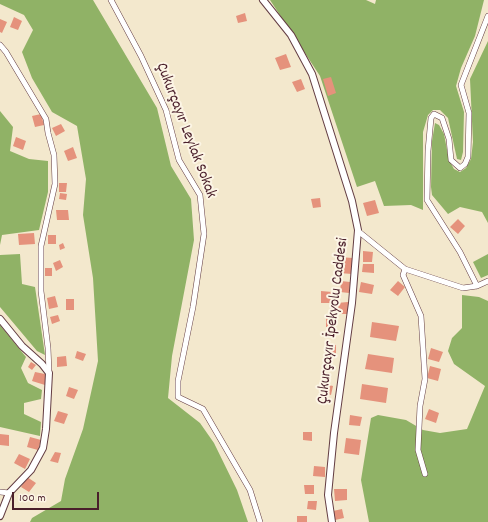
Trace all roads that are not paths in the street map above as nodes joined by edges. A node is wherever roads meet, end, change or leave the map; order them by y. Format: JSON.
{"nodes":[{"id":1,"x":111,"y":0,"type":"edge"},
{"id":2,"x":263,"y":0,"type":"edge"},
{"id":3,"x":488,"y":16,"type":"edge"},
{"id":4,"x":0,"y":45,"type":"edge"},
{"id":5,"x":358,"y":231,"type":"junction"},
{"id":6,"x":404,"y":269,"type":"junction"},
{"id":7,"x":488,"y":281,"type":"edge"},
{"id":8,"x":477,"y":286,"type":"junction"},
{"id":9,"x":0,"y":319,"type":"edge"},
{"id":10,"x":49,"y":374,"type":"junction"},
{"id":11,"x":426,"y":474,"type":"dead end"},
{"id":12,"x":0,"y":492,"type":"edge"},
{"id":13,"x":9,"y":493,"type":"junction"},
{"id":14,"x":0,"y":516,"type":"edge"},
{"id":15,"x":260,"y":522,"type":"edge"},
{"id":16,"x":332,"y":522,"type":"edge"}],
"edges":[{"from":1,"to":15,"type":"street","name":"Çukurçayır Leylak Sokak"},
{"from":2,"to":5,"type":"street","name":"Çukurçayır İpekyolu Caddesi"},
{"from":3,"to":8,"type":"street"},
{"from":4,"to":10,"type":"street"},
{"from":5,"to":6,"type":"street"},
{"from":5,"to":16,"type":"street","name":"Çukurçayır İpekyolu Caddesi"},
{"from":6,"to":8,"type":"street"},
{"from":6,"to":11,"type":"street"},
{"from":7,"to":8,"type":"street"},
{"from":9,"to":10,"type":"street"},
{"from":10,"to":13,"type":"street"},
{"from":12,"to":13,"type":"street"},
{"from":13,"to":14,"type":"street"}]}
